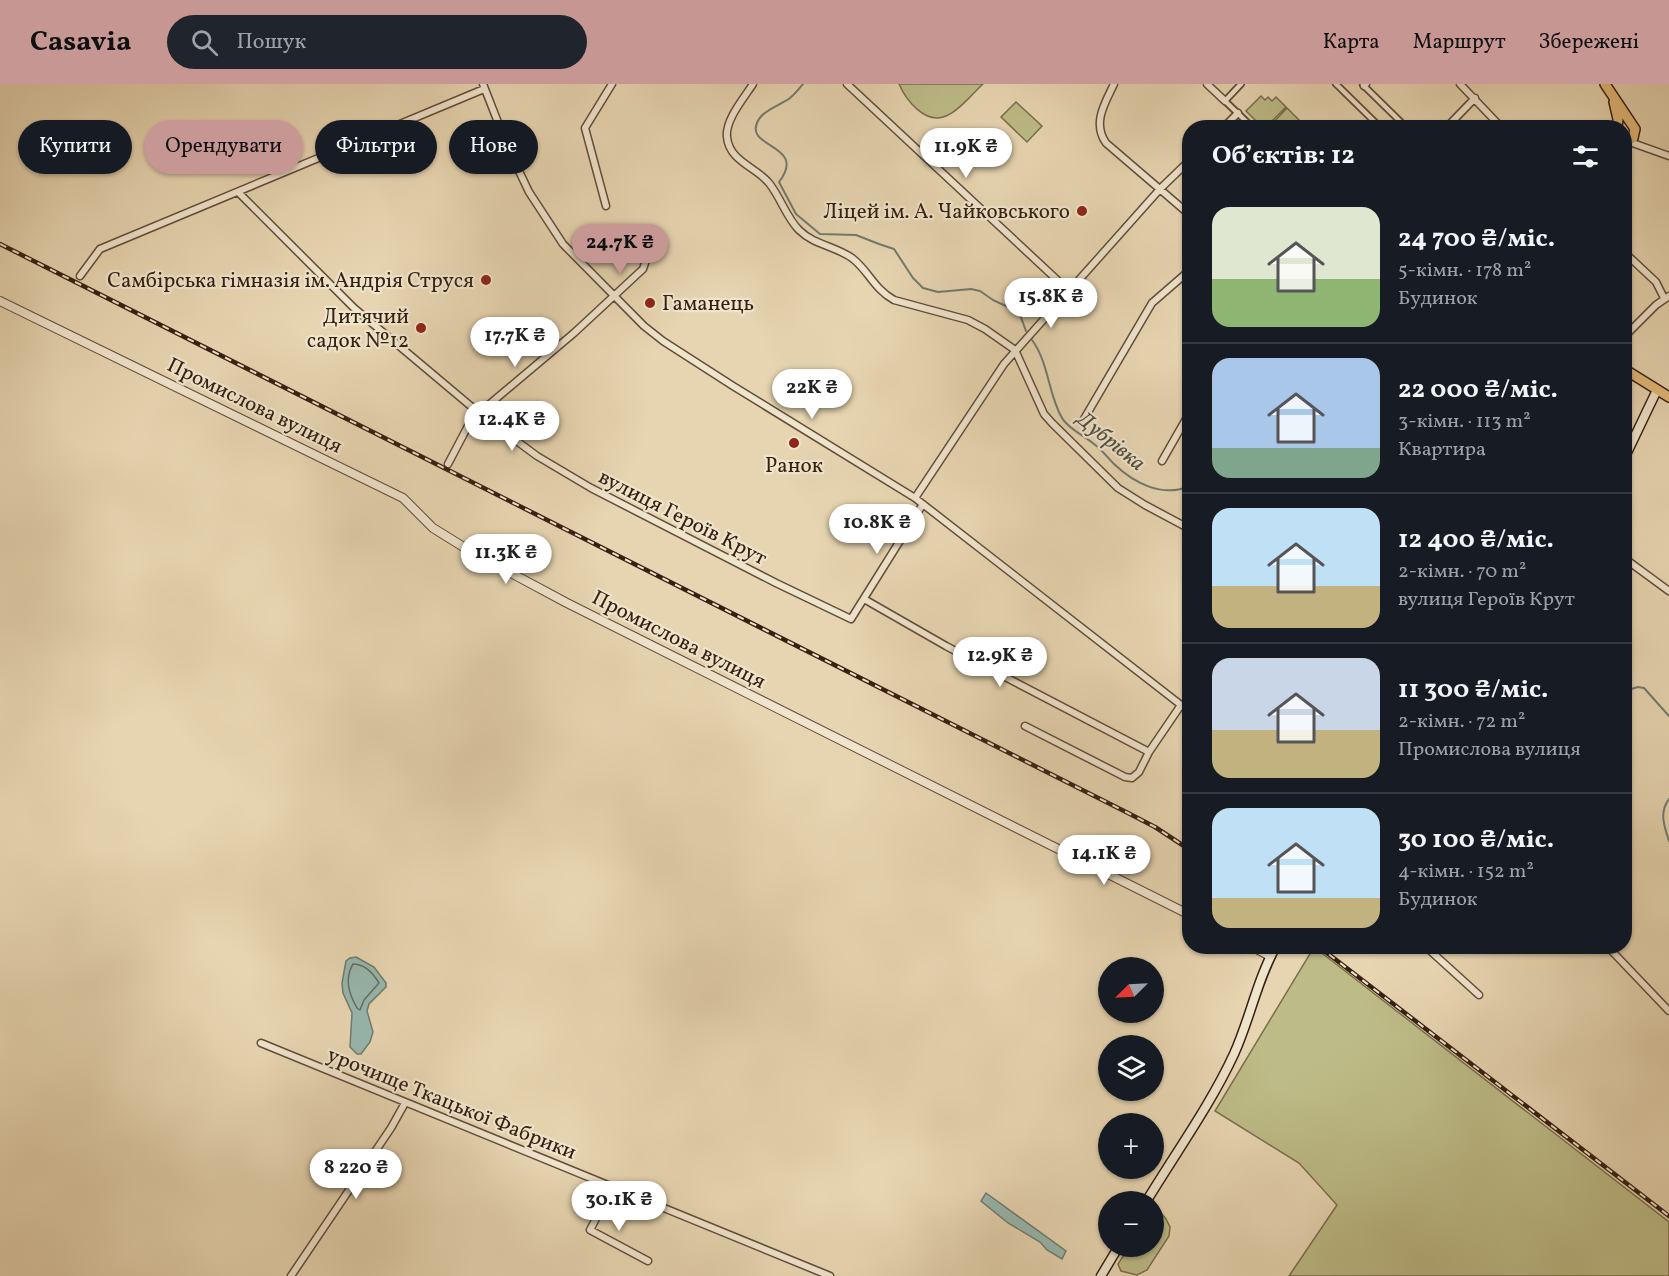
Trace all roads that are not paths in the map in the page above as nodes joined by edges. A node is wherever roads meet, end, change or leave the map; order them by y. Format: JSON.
{"nodes":[{"id":1,"x":612,"y":84,"type":"edge"},
{"id":2,"x":753,"y":84,"type":"edge"},
{"id":3,"x":847,"y":84,"type":"edge"},
{"id":4,"x":1114,"y":84,"type":"edge"},
{"id":5,"x":1207,"y":84,"type":"edge"},
{"id":6,"x":1241,"y":84,"type":"edge"},
{"id":7,"x":1336,"y":84,"type":"edge"},
{"id":8,"x":1460,"y":84,"type":"edge"},
{"id":9,"x":1605,"y":84,"type":"edge"},
{"id":10,"x":1364,"y":85,"type":"edge"},
{"id":11,"x":484,"y":86,"type":"edge"},
{"id":12,"x":1613,"y":97,"type":"junction"},
{"id":13,"x":1475,"y":98,"type":"junction"},
{"id":14,"x":1225,"y":100,"type":"junction"},
{"id":15,"x":1238,"y":113,"type":"junction"},
{"id":16,"x":1231,"y":120,"type":"edge"},
{"id":17,"x":1245,"y":120,"type":"edge"},
{"id":18,"x":1372,"y":120,"type":"edge"},
{"id":19,"x":1399,"y":120,"type":"edge"},
{"id":20,"x":1454,"y":120,"type":"edge"},
{"id":21,"x":1495,"y":120,"type":"edge"},
{"id":22,"x":1618,"y":120,"type":"edge"},
{"id":23,"x":1630,"y":120,"type":"edge"},
{"id":24,"x":1632,"y":123,"type":"edge"},
{"id":25,"x":1632,"y":138,"type":"edge"},
{"id":26,"x":1632,"y":143,"type":"edge"},
{"id":27,"x":1669,"y":156,"type":"edge"},
{"id":28,"x":1182,"y":170,"type":"edge"},
{"id":29,"x":1160,"y":189,"type":"junction"},
{"id":30,"x":239,"y":193,"type":"junction"},
{"id":31,"x":606,"y":206,"type":"dead end"},
{"id":32,"x":1182,"y":208,"type":"edge"},
{"id":33,"x":1632,"y":260,"type":"edge"},
{"id":34,"x":645,"y":263,"type":"dead end"},
{"id":35,"x":80,"y":276,"type":"dead end"},
{"id":36,"x":1182,"y":277,"type":"edge"},
{"id":37,"x":1069,"y":291,"type":"junction"},
{"id":38,"x":614,"y":297,"type":"junction"},
{"id":39,"x":1667,"y":297,"type":"edge"},
{"id":40,"x":0,"y":301,"type":"edge"},
{"id":41,"x":1632,"y":330,"type":"edge"},
{"id":42,"x":1015,"y":350,"type":"junction"},
{"id":43,"x":1632,"y":374,"type":"edge"},
{"id":44,"x":1657,"y":390,"type":"junction"},
{"id":45,"x":1669,"y":397,"type":"edge"},
{"id":46,"x":479,"y":413,"type":"junction"},
{"id":47,"x":1084,"y":419,"type":"dead end"},
{"id":48,"x":1182,"y":426,"type":"edge"},
{"id":49,"x":1632,"y":442,"type":"edge"},
{"id":50,"x":1162,"y":461,"type":"dead end"},
{"id":51,"x":448,"y":464,"type":"dead end"},
{"id":52,"x":915,"y":498,"type":"junction"},
{"id":53,"x":923,"y":504,"type":"junction"},
{"id":54,"x":1182,"y":525,"type":"edge"},
{"id":55,"x":1632,"y":564,"type":"edge"},
{"id":56,"x":1669,"y":591,"type":"edge"},
{"id":57,"x":864,"y":599,"type":"junction"},
{"id":58,"x":1180,"y":705,"type":"joint"},
{"id":59,"x":1025,"y":726,"type":"dead end"},
{"id":60,"x":1149,"y":752,"type":"junction"},
{"id":61,"x":1182,"y":911,"type":"edge"},
{"id":62,"x":1266,"y":954,"type":"edge"},
{"id":63,"x":1434,"y":954,"type":"edge"},
{"id":64,"x":1615,"y":954,"type":"edge"},
{"id":65,"x":1270,"y":956,"type":"joint"},
{"id":66,"x":1479,"y":996,"type":"dead end"},
{"id":67,"x":1669,"y":1011,"type":"edge"},
{"id":68,"x":261,"y":1044,"type":"dead end"},
{"id":69,"x":405,"y":1103,"type":"junction"},
{"id":70,"x":613,"y":1186,"type":"junction"},
{"id":71,"x":1153,"y":1191,"type":"edge"},
{"id":72,"x":1112,"y":1257,"type":"edge"},
{"id":73,"x":648,"y":1261,"type":"dead end"},
{"id":74,"x":291,"y":1276,"type":"edge"},
{"id":75,"x":830,"y":1276,"type":"edge"},
{"id":76,"x":1101,"y":1276,"type":"edge"}],
"edges":[{"from":1,"to":31,"type":"street"},
{"from":2,"to":42,"type":"street"},
{"from":3,"to":37,"type":"street"},
{"from":4,"to":29,"type":"street"},
{"from":5,"to":14,"type":"street"},
{"from":6,"to":14,"type":"street"},
{"from":7,"to":18,"type":"street"},
{"from":8,"to":13,"type":"street"},
{"from":9,"to":12,"type":"main road"},
{"from":10,"to":19,"type":"street"},
{"from":11,"to":30,"type":"street"},
{"from":11,"to":38,"type":"street"},
{"from":12,"to":22,"type":"main road"},
{"from":12,"to":23,"type":"main road"},
{"from":13,"to":20,"type":"street"},
{"from":13,"to":21,"type":"street"},
{"from":14,"to":15,"type":"street"},
{"from":15,"to":16,"type":"street"},
{"from":15,"to":17,"type":"street"},
{"from":24,"to":25,"type":"main road"},
{"from":26,"to":27,"type":"street"},
{"from":28,"to":29,"type":"street"},
{"from":29,"to":32,"type":"street"},
{"from":29,"to":37,"type":"street"},
{"from":30,"to":35,"type":"street"},
{"from":30,"to":46,"type":"street","name":"вулиця Героїв Крут"},
{"from":33,"to":39,"type":"street"},
{"from":34,"to":38,"type":"street"},
{"from":36,"to":47,"type":"street"},
{"from":37,"to":42,"type":"street"},
{"from":38,"to":46,"type":"street"},
{"from":38,"to":52,"type":"street"},
{"from":39,"to":41,"type":"street"},
{"from":40,"to":61,"type":"street","name":"Промислова вулиця"},
{"from":42,"to":52,"type":"street"},
{"from":42,"to":54,"type":"street"},
{"from":43,"to":44,"type":"main road"},
{"from":44,"to":45,"type":"main road"},
{"from":44,"to":49,"type":"main road"},
{"from":46,"to":51,"type":"street"},
{"from":46,"to":57,"type":"street","name":"вулиця Героїв Крут"},
{"from":48,"to":50,"type":"street"},
{"from":52,"to":53,"type":"street"},
{"from":53,"to":57,"type":"street"},
{"from":53,"to":58,"type":"street"},
{"from":55,"to":56,"type":"street"},
{"from":57,"to":60,"type":"street"},
{"from":58,"to":60,"type":"street"},
{"from":59,"to":60,"type":"street"},
{"from":62,"to":65,"type":"street"},
{"from":63,"to":66,"type":"street"},
{"from":64,"to":67,"type":"street"},
{"from":65,"to":71,"type":"main road"},
{"from":68,"to":69,"type":"street","name":"урочище Ткацької Фабрики"},
{"from":69,"to":70,"type":"street","name":"урочище Ткацької Фабрики"},
{"from":69,"to":74,"type":"street"},
{"from":70,"to":73,"type":"street"},
{"from":70,"to":75,"type":"street","name":"урочище Ткацької Фабрики"},
{"from":72,"to":76,"type":"main road"}]}
